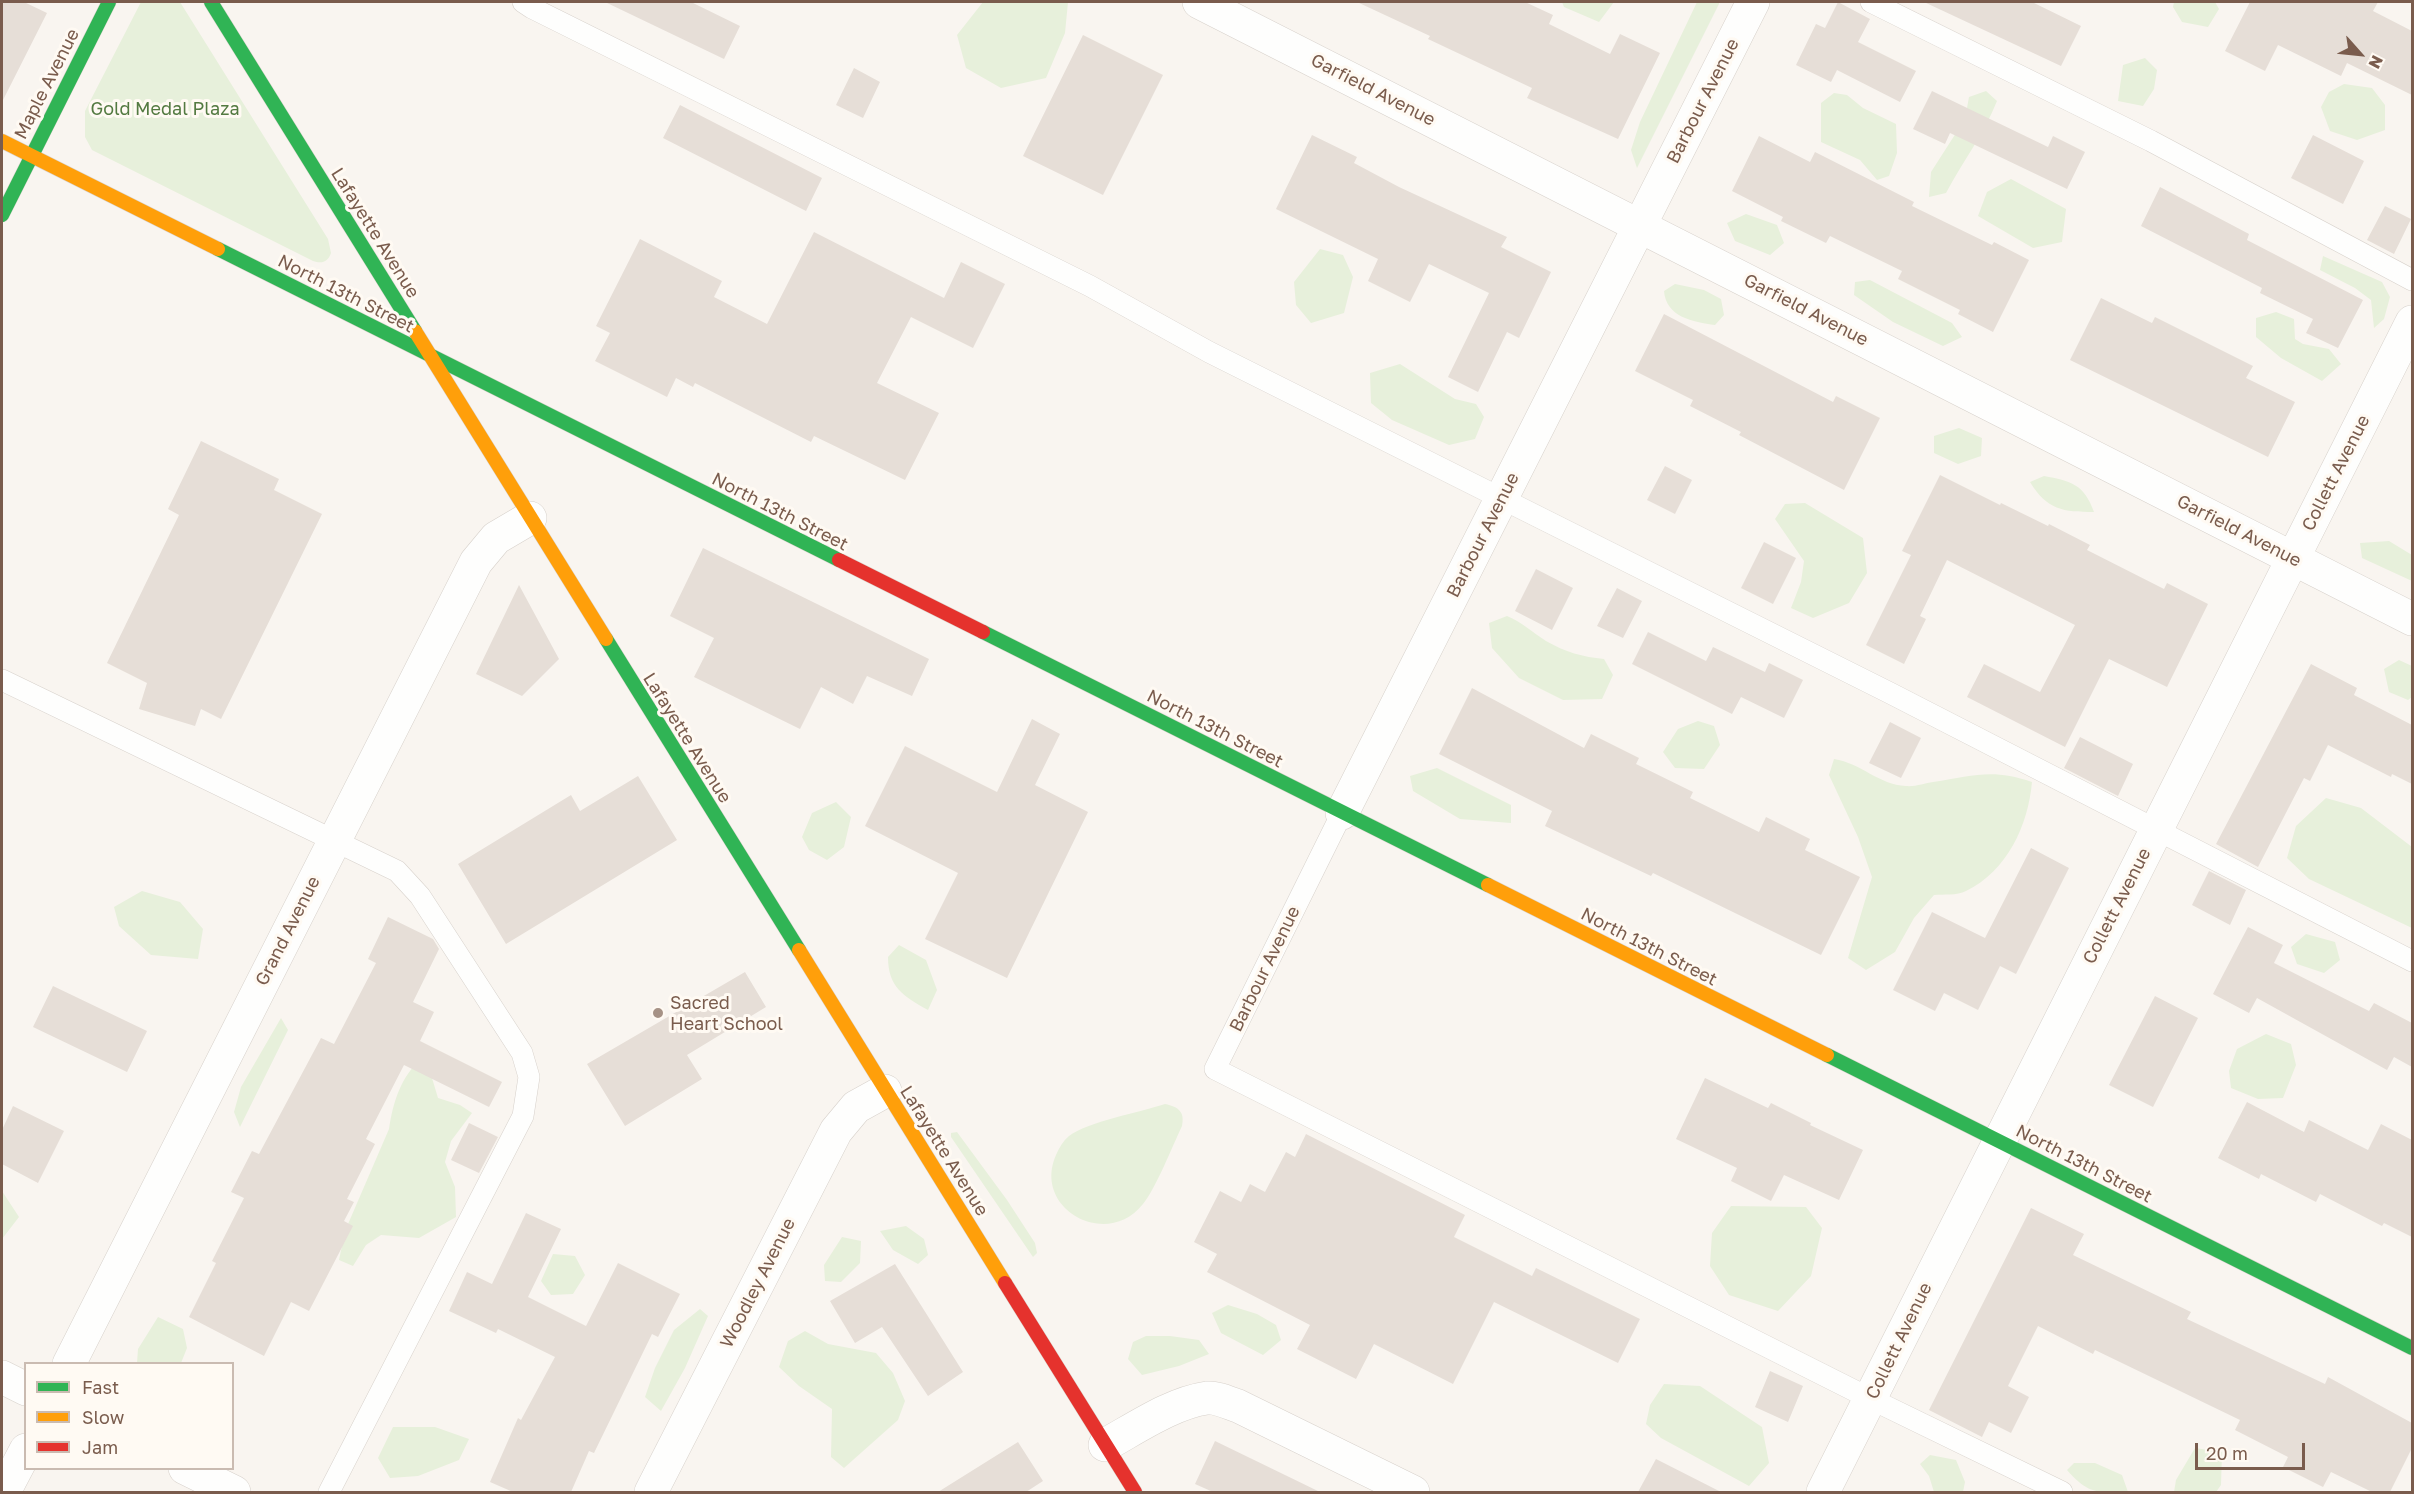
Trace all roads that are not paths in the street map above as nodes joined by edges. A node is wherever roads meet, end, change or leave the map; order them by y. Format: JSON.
{"nodes":[{"id":1,"x":109,"y":2,"type":"edge"},
{"id":2,"x":211,"y":2,"type":"edge"},
{"id":3,"x":524,"y":2,"type":"edge"},
{"id":4,"x":1199,"y":2,"type":"edge"},
{"id":5,"x":1754,"y":2,"type":"edge"},
{"id":6,"x":1871,"y":2,"type":"edge"},
{"id":7,"x":2,"y":141,"type":"edge"},
{"id":8,"x":31,"y":156,"type":"junction"},
{"id":9,"x":2,"y":215,"type":"edge"},
{"id":10,"x":1640,"y":225,"type":"junction"},
{"id":11,"x":2412,"y":280,"type":"edge"},
{"id":12,"x":2412,"y":321,"type":"edge"},
{"id":13,"x":430,"y":357,"type":"junction"},
{"id":14,"x":1502,"y":498,"type":"junction"},
{"id":15,"x":530,"y":518,"type":"junction"},
{"id":16,"x":2293,"y":559,"type":"junction"},
{"id":17,"x":2412,"y":619,"type":"edge"},
{"id":18,"x":2,"y":680,"type":"edge"},
{"id":19,"x":1342,"y":813,"type":"junction"},
{"id":20,"x":2156,"y":830,"type":"junction"},
{"id":21,"x":332,"y":841,"type":"junction"},
{"id":22,"x":2412,"y":961,"type":"edge"},
{"id":23,"x":885,"y":1091,"type":"junction"},
{"id":24,"x":1998,"y":1141,"type":"junction"},
{"id":25,"x":2412,"y":1348,"type":"edge"},
{"id":26,"x":70,"y":1362,"type":"edge"},
{"id":27,"x":2,"y":1377,"type":"edge"},
{"id":28,"x":24,"y":1388,"type":"edge"},
{"id":29,"x":1871,"y":1400,"type":"junction"},
{"id":30,"x":1105,"y":1445,"type":"junction"},
{"id":31,"x":24,"y":1454,"type":"edge"},
{"id":32,"x":189,"y":1470,"type":"edge"},
{"id":33,"x":4,"y":1492,"type":"edge"},
{"id":34,"x":234,"y":1492,"type":"edge"},
{"id":35,"x":329,"y":1492,"type":"edge"},
{"id":36,"x":651,"y":1492,"type":"edge"},
{"id":37,"x":1135,"y":1492,"type":"edge"},
{"id":38,"x":1413,"y":1492,"type":"edge"},
{"id":39,"x":1823,"y":1492,"type":"edge"},
{"id":40,"x":2062,"y":1492,"type":"edge"}],
"edges":[{"from":1,"to":8,"type":"main road","name":"Maple Avenue"},
{"from":2,"to":13,"type":"main road","name":"Lafayette Avenue"},
{"from":3,"to":14,"type":"lane"},
{"from":4,"to":10,"type":"street","name":"Garfield Avenue"},
{"from":5,"to":10,"type":"street","name":"Barbour Avenue"},
{"from":6,"to":11,"type":"lane"},
{"from":7,"to":8,"type":"main road","name":"North 13th Street"},
{"from":8,"to":9,"type":"main road","name":"Maple Avenue"},
{"from":8,"to":13,"type":"main road","name":"North 13th Street"},
{"from":10,"to":14,"type":"street","name":"Barbour Avenue"},
{"from":10,"to":16,"type":"street","name":"Garfield Avenue"},
{"from":12,"to":16,"type":"street","name":"Collett Avenue"},
{"from":13,"to":15,"type":"main road","name":"Lafayette Avenue"},
{"from":13,"to":19,"type":"main road","name":"North 13th Street"},
{"from":14,"to":19,"type":"street","name":"Barbour Avenue"},
{"from":14,"to":20,"type":"lane"},
{"from":15,"to":21,"type":"street","name":"Grand Avenue"},
{"from":15,"to":23,"type":"main road","name":"Lafayette Avenue"},
{"from":16,"to":17,"type":"street","name":"Garfield Avenue"},
{"from":16,"to":20,"type":"street","name":"Collett Avenue"},
{"from":18,"to":21,"type":"lane"},
{"from":19,"to":24,"type":"main road","name":"North 13th Street"},
{"from":19,"to":29,"type":"lane","name":"Barbour Avenue"},
{"from":20,"to":22,"type":"lane"},
{"from":20,"to":24,"type":"street","name":"Collett Avenue"},
{"from":21,"to":26,"type":"street","name":"Grand Avenue"},
{"from":21,"to":35,"type":"lane"},
{"from":23,"to":30,"type":"main road","name":"Lafayette Avenue"},
{"from":23,"to":36,"type":"street","name":"Woodley Avenue"},
{"from":24,"to":25,"type":"main road","name":"North 13th Street"},
{"from":24,"to":29,"type":"street","name":"Collett Avenue"},
{"from":27,"to":28,"type":"street"},
{"from":29,"to":39,"type":"street","name":"Collett Avenue"},
{"from":29,"to":40,"type":"lane"},
{"from":30,"to":37,"type":"main road","name":"Lafayette Avenue"},
{"from":30,"to":38,"type":"street"},
{"from":31,"to":33,"type":"street"},
{"from":32,"to":34,"type":"street"}]}
